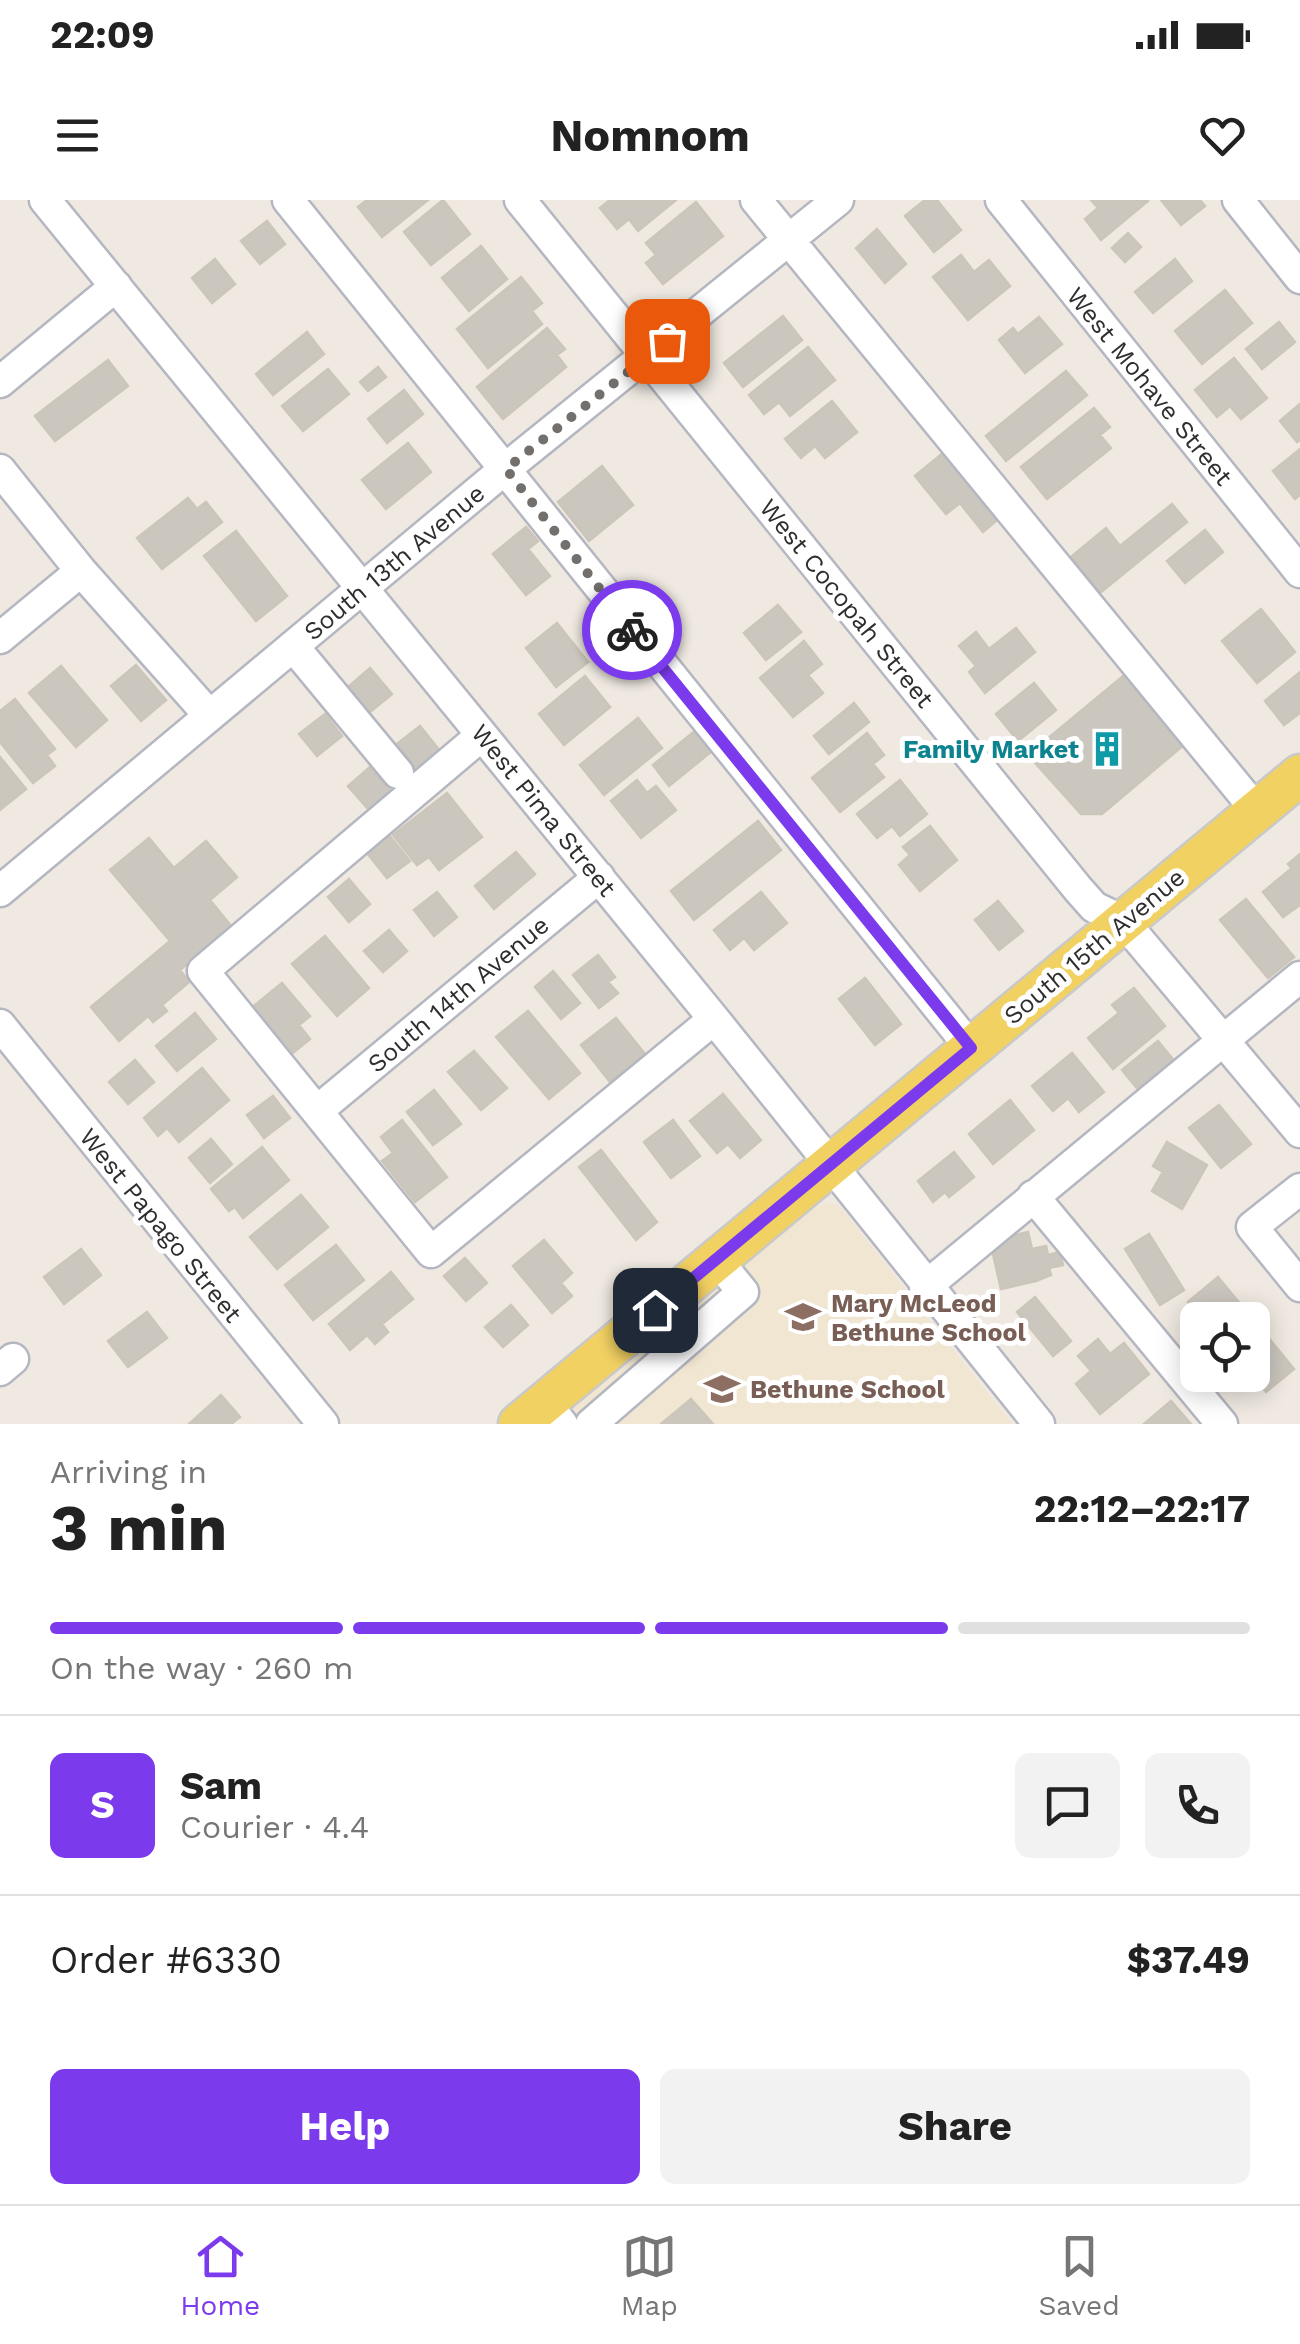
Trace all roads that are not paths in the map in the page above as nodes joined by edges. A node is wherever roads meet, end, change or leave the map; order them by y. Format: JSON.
{"nodes":[{"id":1,"x":45,"y":200,"type":"edge"},
{"id":2,"x":288,"y":200,"type":"edge"},
{"id":3,"x":520,"y":200,"type":"edge"},
{"id":4,"x":756,"y":200,"type":"edge"},
{"id":5,"x":838,"y":200,"type":"edge"},
{"id":6,"x":1001,"y":200,"type":"edge"},
{"id":7,"x":1238,"y":200,"type":"edge"},
{"id":8,"x":788,"y":241,"type":"junction"},
{"id":9,"x":1300,"y":278,"type":"edge"},
{"id":10,"x":116,"y":286,"type":"junction"},
{"id":11,"x":648,"y":357,"type":"junction"},
{"id":12,"x":0,"y":382,"type":"edge"},
{"id":13,"x":506,"y":469,"type":"junction"},
{"id":14,"x":0,"y":470,"type":"edge"},
{"id":15,"x":82,"y":571,"type":"junction"},
{"id":16,"x":1300,"y":572,"type":"edge"},
{"id":17,"x":362,"y":589,"type":"junction"},
{"id":18,"x":0,"y":638,"type":"edge"},
{"id":19,"x":293,"y":646,"type":"junction"},
{"id":20,"x":210,"y":715,"type":"junction"},
{"id":21,"x":482,"y":734,"type":"junction"},
{"id":22,"x":398,"y":774,"type":"dead end"},
{"id":23,"x":1300,"y":775,"type":"edge"},
{"id":24,"x":1257,"y":811,"type":"junction"},
{"id":25,"x":599,"y":877,"type":"junction"},
{"id":26,"x":0,"y":891,"type":"edge"},
{"id":27,"x":1124,"y":921,"type":"junction"},
{"id":28,"x":1300,"y":977,"type":"edge"},
{"id":29,"x":714,"y":1018,"type":"junction"},
{"id":30,"x":0,"y":1025,"type":"edge"},
{"id":31,"x":1222,"y":1040,"type":"junction"},
{"id":32,"x":971,"y":1048,"type":"junction"},
{"id":33,"x":318,"y":1112,"type":"junction"},
{"id":34,"x":1300,"y":1132,"type":"edge"},
{"id":35,"x":829,"y":1164,"type":"junction"},
{"id":36,"x":1300,"y":1189,"type":"edge"},
{"id":37,"x":1033,"y":1196,"type":"junction"},
{"id":38,"x":716,"y":1259,"type":"junction"},
{"id":39,"x":925,"y":1286,"type":"junction"},
{"id":40,"x":1300,"y":1286,"type":"edge"},
{"id":41,"x":542,"y":1417,"type":"edge"},
{"id":42,"x":323,"y":1424,"type":"edge"},
{"id":43,"x":592,"y":1424,"type":"edge"},
{"id":44,"x":1039,"y":1424,"type":"edge"},
{"id":45,"x":1222,"y":1424,"type":"edge"}],
"edges":[{"from":1,"to":10,"type":"street","name":"West Pima Street"},
{"from":2,"to":13,"type":"street"},
{"from":3,"to":11,"type":"street","name":"West Cocopah Street"},
{"from":4,"to":8,"type":"street"},
{"from":5,"to":8,"type":"street","name":"South 13th Avenue"},
{"from":6,"to":16,"type":"street","name":"West Mohave Street"},
{"from":7,"to":9,"type":"street"},
{"from":8,"to":11,"type":"street","name":"South 13th Avenue"},
{"from":8,"to":24,"type":"street"},
{"from":10,"to":12,"type":"street"},
{"from":10,"to":17,"type":"street","name":"West Pima Street"},
{"from":11,"to":13,"type":"street","name":"South 13th Avenue"},
{"from":11,"to":27,"type":"street","name":"West Cocopah Street"},
{"from":13,"to":17,"type":"street","name":"South 13th Avenue"},
{"from":13,"to":32,"type":"street"},
{"from":14,"to":15,"type":"street"},
{"from":15,"to":18,"type":"street"},
{"from":15,"to":20,"type":"street"},
{"from":17,"to":19,"type":"street","name":"South 13th Avenue"},
{"from":17,"to":21,"type":"street","name":"West Pima Street"},
{"from":19,"to":20,"type":"street","name":"South 13th Avenue"},
{"from":19,"to":22,"type":"street"},
{"from":20,"to":26,"type":"street","name":"South 13th Avenue"},
{"from":21,"to":25,"type":"street","name":"West Pima Street"},
{"from":21,"to":33,"type":"street"},
{"from":23,"to":24,"type":"main road","name":"South 15th Avenue"},
{"from":24,"to":27,"type":"main road","name":"South 15th Avenue"},
{"from":25,"to":29,"type":"street","name":"West Pima Street"},
{"from":25,"to":33,"type":"street","name":"South 14th Avenue"},
{"from":27,"to":31,"type":"street","name":"West Cocopah Street"},
{"from":27,"to":32,"type":"main road","name":"South 15th Avenue"},
{"from":28,"to":31,"type":"street"},
{"from":29,"to":33,"type":"street"},
{"from":29,"to":35,"type":"street","name":"West Pima Street"},
{"from":30,"to":42,"type":"street","name":"West Papago Street"},
{"from":31,"to":34,"type":"street","name":"West Cocopah Street"},
{"from":31,"to":37,"type":"street"},
{"from":32,"to":35,"type":"main road","name":"South 15th Avenue"},
{"from":35,"to":38,"type":"main road","name":"South 15th Avenue"},
{"from":35,"to":39,"type":"street","name":"West Pima Street"},
{"from":36,"to":40,"type":"street"},
{"from":37,"to":39,"type":"street"},
{"from":37,"to":45,"type":"street"},
{"from":38,"to":41,"type":"main road","name":"South 15th Avenue"},
{"from":38,"to":43,"type":"street"},
{"from":39,"to":44,"type":"street","name":"West Pima Street"}]}
